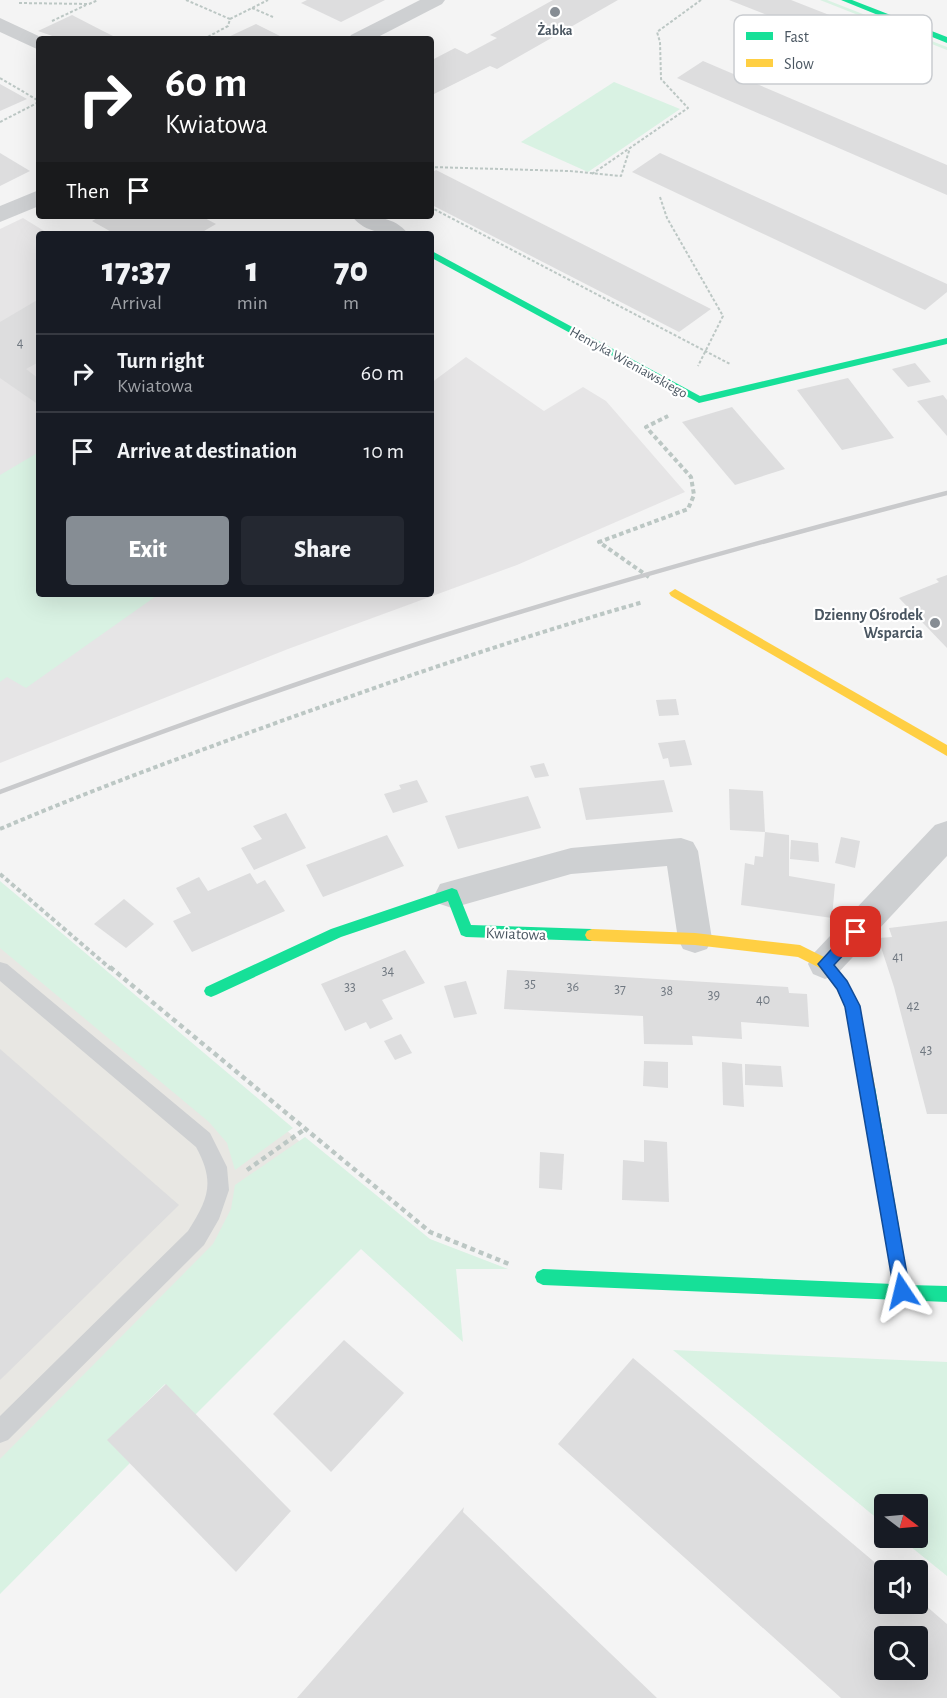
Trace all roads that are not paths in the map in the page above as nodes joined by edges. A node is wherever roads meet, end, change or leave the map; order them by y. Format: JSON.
{"nodes":[{"id":1,"x":435,"y":0,"type":"edge"},
{"id":2,"x":845,"y":0,"type":"edge"},
{"id":3,"x":883,"y":15,"type":"edge"},
{"id":4,"x":0,"y":24,"type":"edge"},
{"id":5,"x":932,"y":34,"type":"edge"},
{"id":6,"x":364,"y":36,"type":"edge"},
{"id":7,"x":947,"y":40,"type":"edge"},
{"id":8,"x":36,"y":42,"type":"edge"},
{"id":9,"x":36,"y":198,"type":"edge"},
{"id":10,"x":0,"y":215,"type":"edge"},
{"id":11,"x":369,"y":219,"type":"edge"},
{"id":12,"x":391,"y":231,"type":"edge"},
{"id":13,"x":434,"y":255,"type":"edge"},
{"id":14,"x":947,"y":341,"type":"edge"},
{"id":15,"x":675,"y":593,"type":"road end"},
{"id":16,"x":947,"y":750,"type":"edge"},
{"id":17,"x":947,"y":834,"type":"edge"},
{"id":18,"x":452,"y":894,"type":"junction"},
{"id":19,"x":695,"y":939,"type":"junction"},
{"id":20,"x":825,"y":964,"type":"junction"},
{"id":21,"x":0,"y":970,"type":"edge"},
{"id":22,"x":211,"y":991,"type":"dead end"},
{"id":23,"x":543,"y":1277,"type":"road end"},
{"id":24,"x":902,"y":1291,"type":"junction"},
{"id":25,"x":947,"y":1294,"type":"edge"},
{"id":26,"x":0,"y":1432,"type":"edge"}],
"edges":[{"from":1,"to":6,"type":"street"},
{"from":2,"to":3,"type":"street"},
{"from":4,"to":8,"type":"street"},
{"from":5,"to":7,"type":"street"},
{"from":9,"to":10,"type":"street"},
{"from":11,"to":12,"type":"street"},
{"from":13,"to":14,"type":"street","name":"Henryka Wieniawskiego"},
{"from":15,"to":16,"type":"street"},
{"from":17,"to":20,"type":"street"},
{"from":18,"to":19,"type":"street","name":"Kwiatowa"},
{"from":18,"to":19,"type":"street"},
{"from":18,"to":22,"type":"street"},
{"from":19,"to":20,"type":"street","name":"Kwiatowa"},
{"from":20,"to":24,"type":"street","name":"Kwiatowa"},
{"from":21,"to":26,"type":"lane"},
{"from":23,"to":24,"type":"street"},
{"from":24,"to":25,"type":"street"}]}
